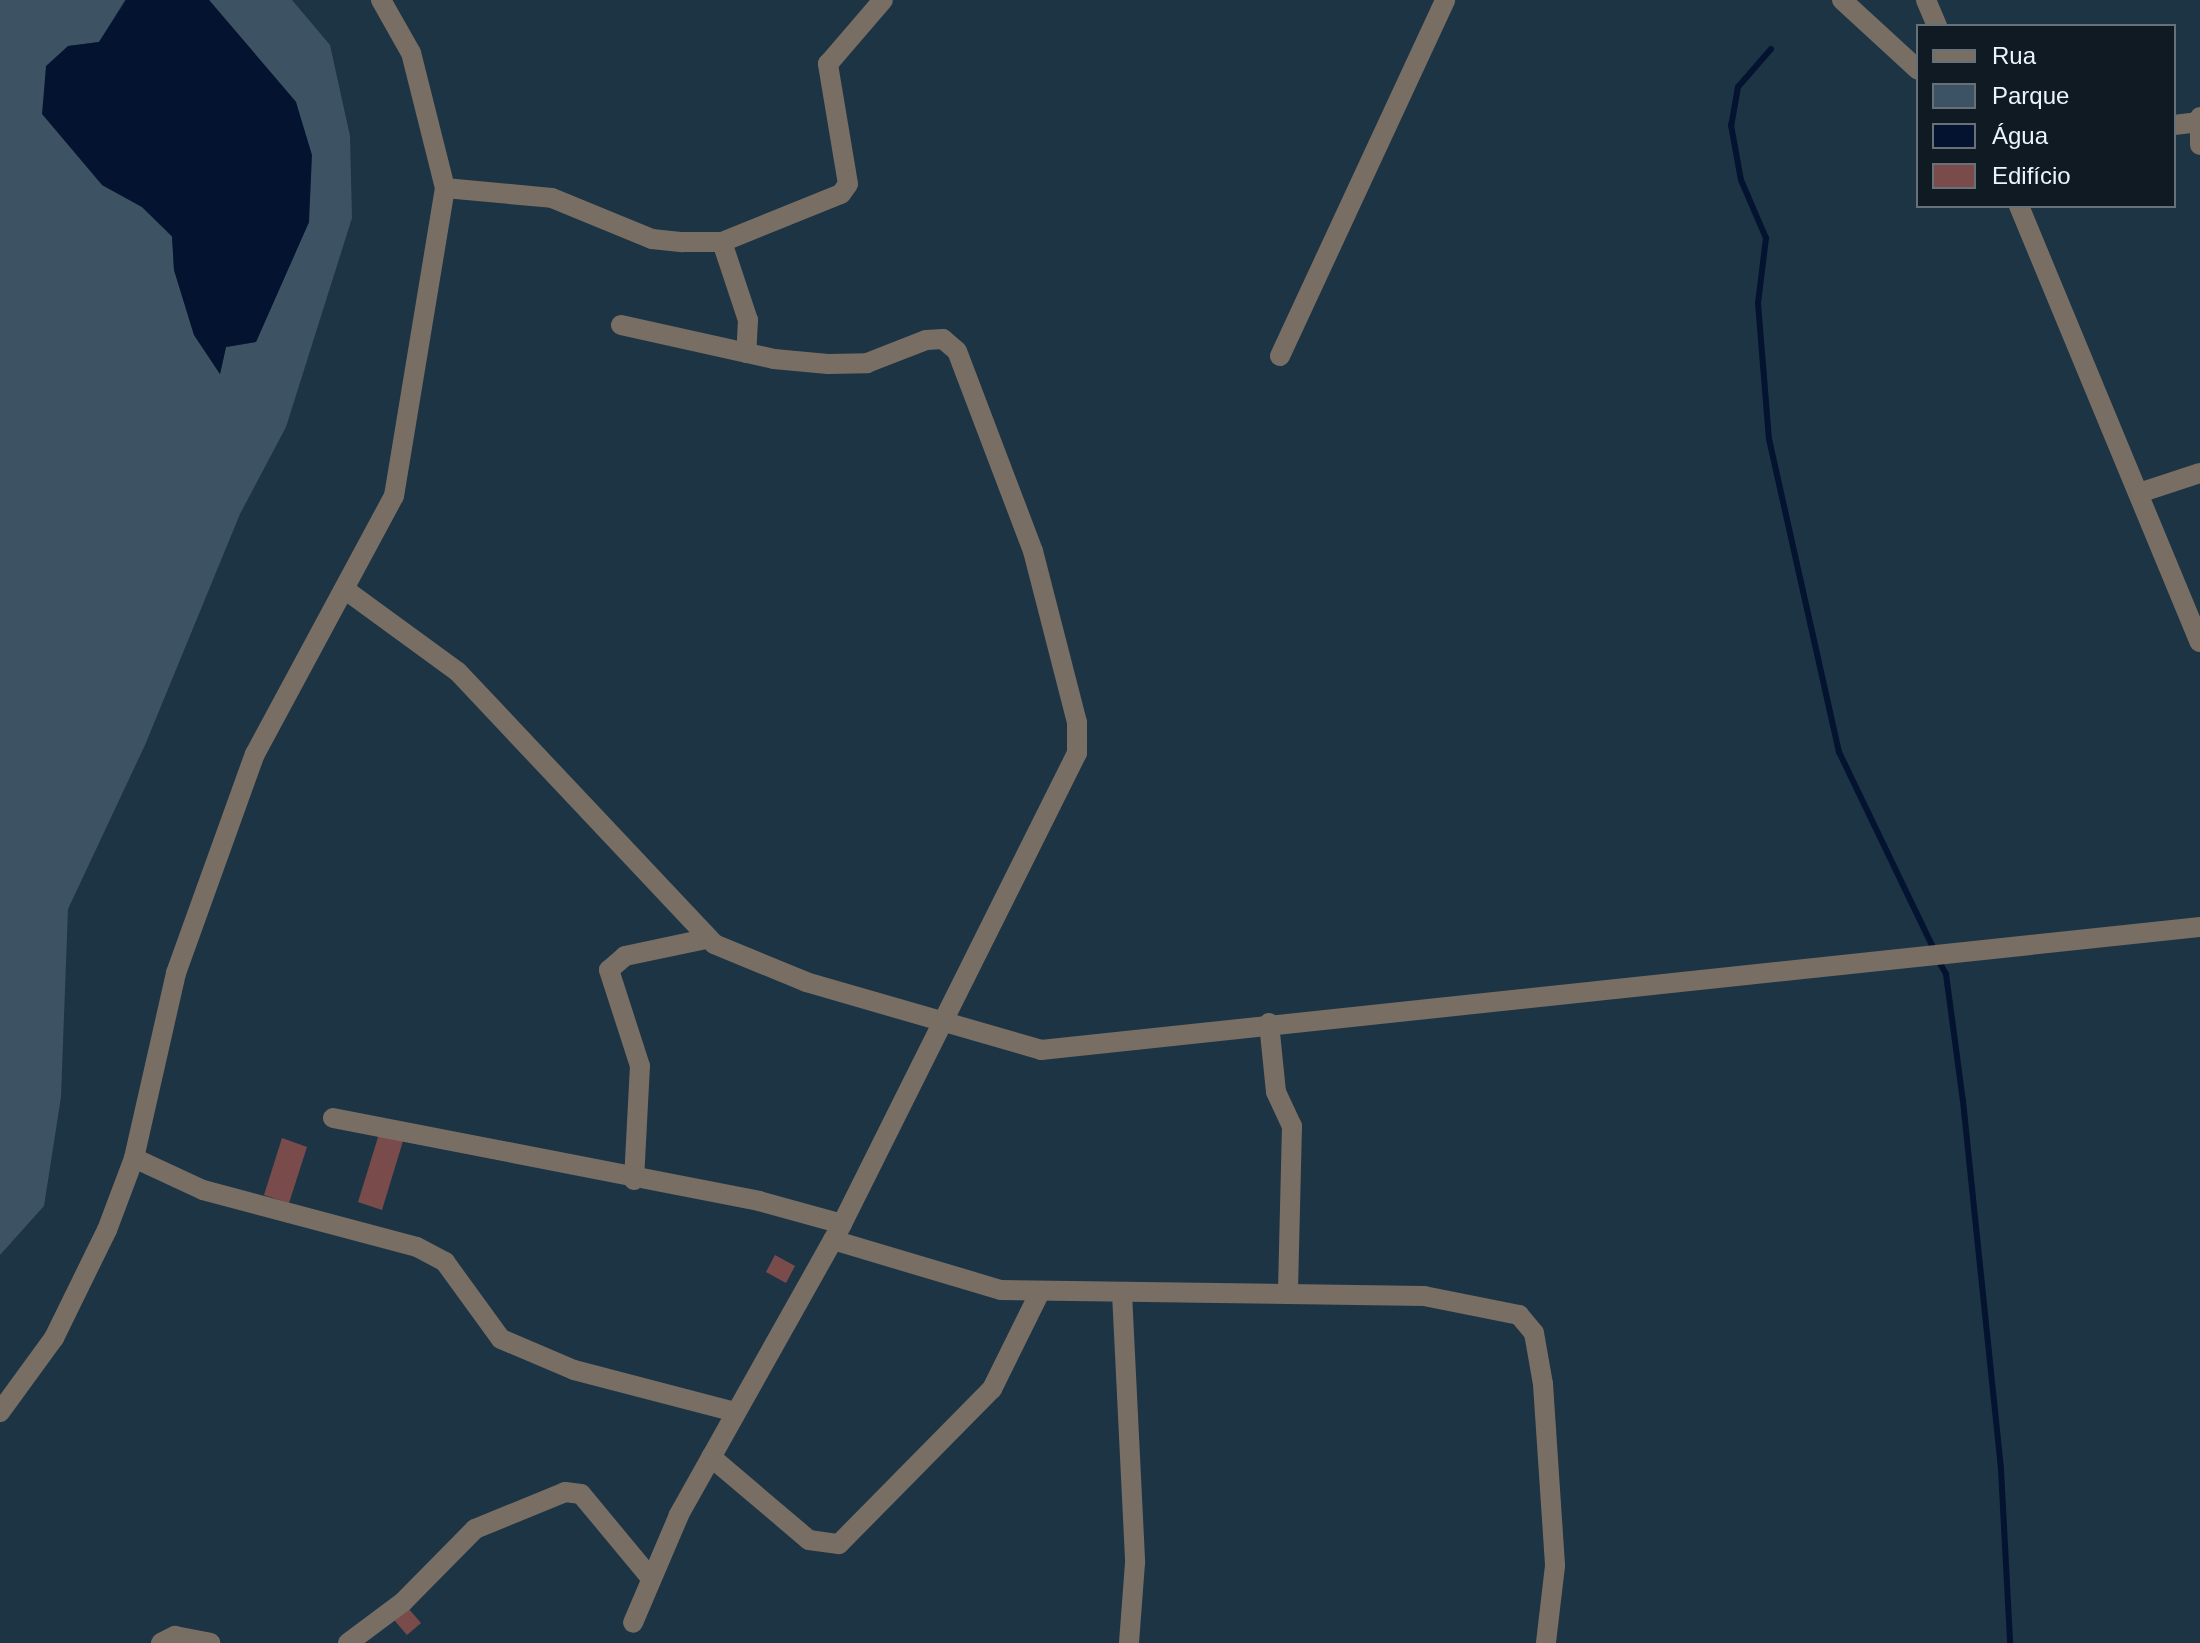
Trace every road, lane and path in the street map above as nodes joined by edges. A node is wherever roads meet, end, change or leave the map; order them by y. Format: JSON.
{"nodes":[{"id":1,"x":381,"y":0,"type":"edge"},
{"id":2,"x":883,"y":0,"type":"edge"},
{"id":3,"x":1445,"y":0,"type":"edge"},
{"id":4,"x":1842,"y":0,"type":"edge"},
{"id":5,"x":1926,"y":0,"type":"edge"},
{"id":6,"x":1936,"y":24,"type":"edge"},
{"id":7,"x":1916,"y":68,"type":"edge"},
{"id":8,"x":2199,"y":119,"type":"edge"},
{"id":9,"x":2176,"y":125,"type":"edge"},
{"id":10,"x":2200,"y":145,"type":"edge"},
{"id":11,"x":445,"y":188,"type":"junction"},
{"id":12,"x":2021,"y":208,"type":"edge"},
{"id":13,"x":722,"y":242,"type":"junction"},
{"id":14,"x":621,"y":325,"type":"dead end"},
{"id":15,"x":746,"y":353,"type":"junction"},
{"id":16,"x":1280,"y":356,"type":"dead end"},
{"id":17,"x":2200,"y":473,"type":"edge"},
{"id":18,"x":2139,"y":493,"type":"junction"},
{"id":19,"x":347,"y":591,"type":"junction"},
{"id":20,"x":2200,"y":642,"type":"edge"},
{"id":21,"x":2200,"y":927,"type":"edge"},
{"id":22,"x":706,"y":939,"type":"junction"},
{"id":23,"x":937,"y":1023,"type":"junction"},
{"id":24,"x":1269,"y":1023,"type":"junction"},
{"id":25,"x":333,"y":1118,"type":"dead end"},
{"id":26,"x":134,"y":1158,"type":"junction"},
{"id":27,"x":634,"y":1180,"type":"junction"},
{"id":28,"x":837,"y":1232,"type":"junction"},
{"id":29,"x":1122,"y":1293,"type":"junction"},
{"id":30,"x":1288,"y":1293,"type":"junction"},
{"id":31,"x":1039,"y":1294,"type":"junction"},
{"id":32,"x":0,"y":1412,"type":"edge"},
{"id":33,"x":735,"y":1412,"type":"junction"},
{"id":34,"x":711,"y":1457,"type":"junction"},
{"id":35,"x":650,"y":1577,"type":"junction"},
{"id":36,"x":633,"y":1623,"type":"dead end"},
{"id":37,"x":161,"y":1643,"type":"edge"},
{"id":38,"x":210,"y":1643,"type":"edge"},
{"id":39,"x":348,"y":1643,"type":"edge"},
{"id":40,"x":1129,"y":1643,"type":"edge"},
{"id":41,"x":1546,"y":1643,"type":"edge"}],
"edges":[{"from":1,"to":11,"type":"street"},
{"from":2,"to":13,"type":"street"},
{"from":3,"to":16,"type":"street"},
{"from":4,"to":7,"type":"street"},
{"from":5,"to":6,"type":"street"},
{"from":8,"to":9,"type":"street"},
{"from":8,"to":10,"type":"street"},
{"from":11,"to":13,"type":"street"},
{"from":11,"to":19,"type":"street"},
{"from":12,"to":18,"type":"street"},
{"from":13,"to":15,"type":"street"},
{"from":14,"to":15,"type":"street"},
{"from":15,"to":23,"type":"street"},
{"from":17,"to":18,"type":"street"},
{"from":18,"to":20,"type":"street"},
{"from":19,"to":22,"type":"street"},
{"from":19,"to":26,"type":"street"},
{"from":21,"to":24,"type":"street"},
{"from":22,"to":23,"type":"street"},
{"from":22,"to":27,"type":"street"},
{"from":23,"to":24,"type":"street"},
{"from":23,"to":28,"type":"street"},
{"from":24,"to":30,"type":"street"},
{"from":25,"to":27,"type":"street"},
{"from":26,"to":32,"type":"street"},
{"from":26,"to":33,"type":"street"},
{"from":27,"to":28,"type":"street"},
{"from":28,"to":31,"type":"street"},
{"from":28,"to":33,"type":"street"},
{"from":29,"to":30,"type":"street"},
{"from":29,"to":31,"type":"street"},
{"from":29,"to":40,"type":"street"},
{"from":30,"to":41,"type":"street"},
{"from":31,"to":34,"type":"street"},
{"from":33,"to":34,"type":"street"},
{"from":34,"to":35,"type":"street"},
{"from":35,"to":36,"type":"street"},
{"from":35,"to":39,"type":"street"},
{"from":37,"to":38,"type":"street"}]}
